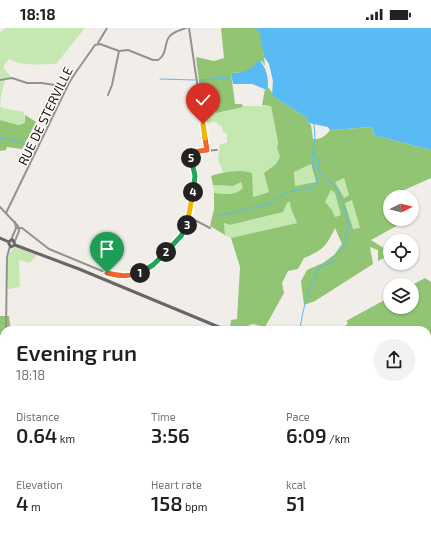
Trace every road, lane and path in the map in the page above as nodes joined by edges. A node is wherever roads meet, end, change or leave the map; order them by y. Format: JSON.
{"nodes":[{"id":1,"x":107,"y":28,"type":"edge"},
{"id":2,"x":188,"y":28,"type":"edge"},
{"id":3,"x":98,"y":44,"type":"junction"},
{"id":4,"x":119,"y":51,"type":"junction"},
{"id":5,"x":0,"y":80,"type":"edge"},
{"id":6,"x":67,"y":88,"type":"junction"},
{"id":7,"x":108,"y":95,"type":"dead end"},
{"id":8,"x":207,"y":150,"type":"junction"},
{"id":9,"x":217,"y":150,"type":"dead end"},
{"id":10,"x":0,"y":207,"type":"edge"},
{"id":11,"x":6,"y":213,"type":"junction"},
{"id":12,"x":189,"y":217,"type":"junction"},
{"id":13,"x":210,"y":228,"type":"dead end"},
{"id":14,"x":18,"y":229,"type":"junction"},
{"id":15,"x":0,"y":238,"type":"edge"},
{"id":16,"x":10,"y":241,"type":"junction"},
{"id":17,"x":15,"y":243,"type":"junction"},
{"id":18,"x":10,"y":246,"type":"junction"},
{"id":19,"x":6,"y":326,"type":"edge"},
{"id":20,"x":216,"y":326,"type":"edge"}],
"edges":[{"from":1,"to":3,"type":"street","name":"RUE DE STERVILLE"},
{"from":2,"to":4,"type":"street"},
{"from":2,"to":8,"type":"street"},
{"from":3,"to":4,"type":"street"},
{"from":3,"to":6,"type":"street","name":"RUE DE STERVILLE"},
{"from":4,"to":7,"type":"street"},
{"from":5,"to":6,"type":"street"},
{"from":6,"to":11,"type":"street","name":"RUE DE STERVILLE"},
{"from":8,"to":9,"type":"street"},
{"from":8,"to":12,"type":"street"},
{"from":10,"to":11,"type":"street"},
{"from":11,"to":14,"type":"street"},
{"from":12,"to":13,"type":"street"},
{"from":12,"to":14,"type":"street"},
{"from":14,"to":16,"type":"street"},
{"from":14,"to":17,"type":"street"},
{"from":15,"to":16,"type":"main road"},
{"from":16,"to":17,"type":"main road"},
{"from":16,"to":18,"type":"main road"},
{"from":17,"to":18,"type":"main road"},
{"from":17,"to":20,"type":"main road"},
{"from":18,"to":19,"type":"street"}]}
